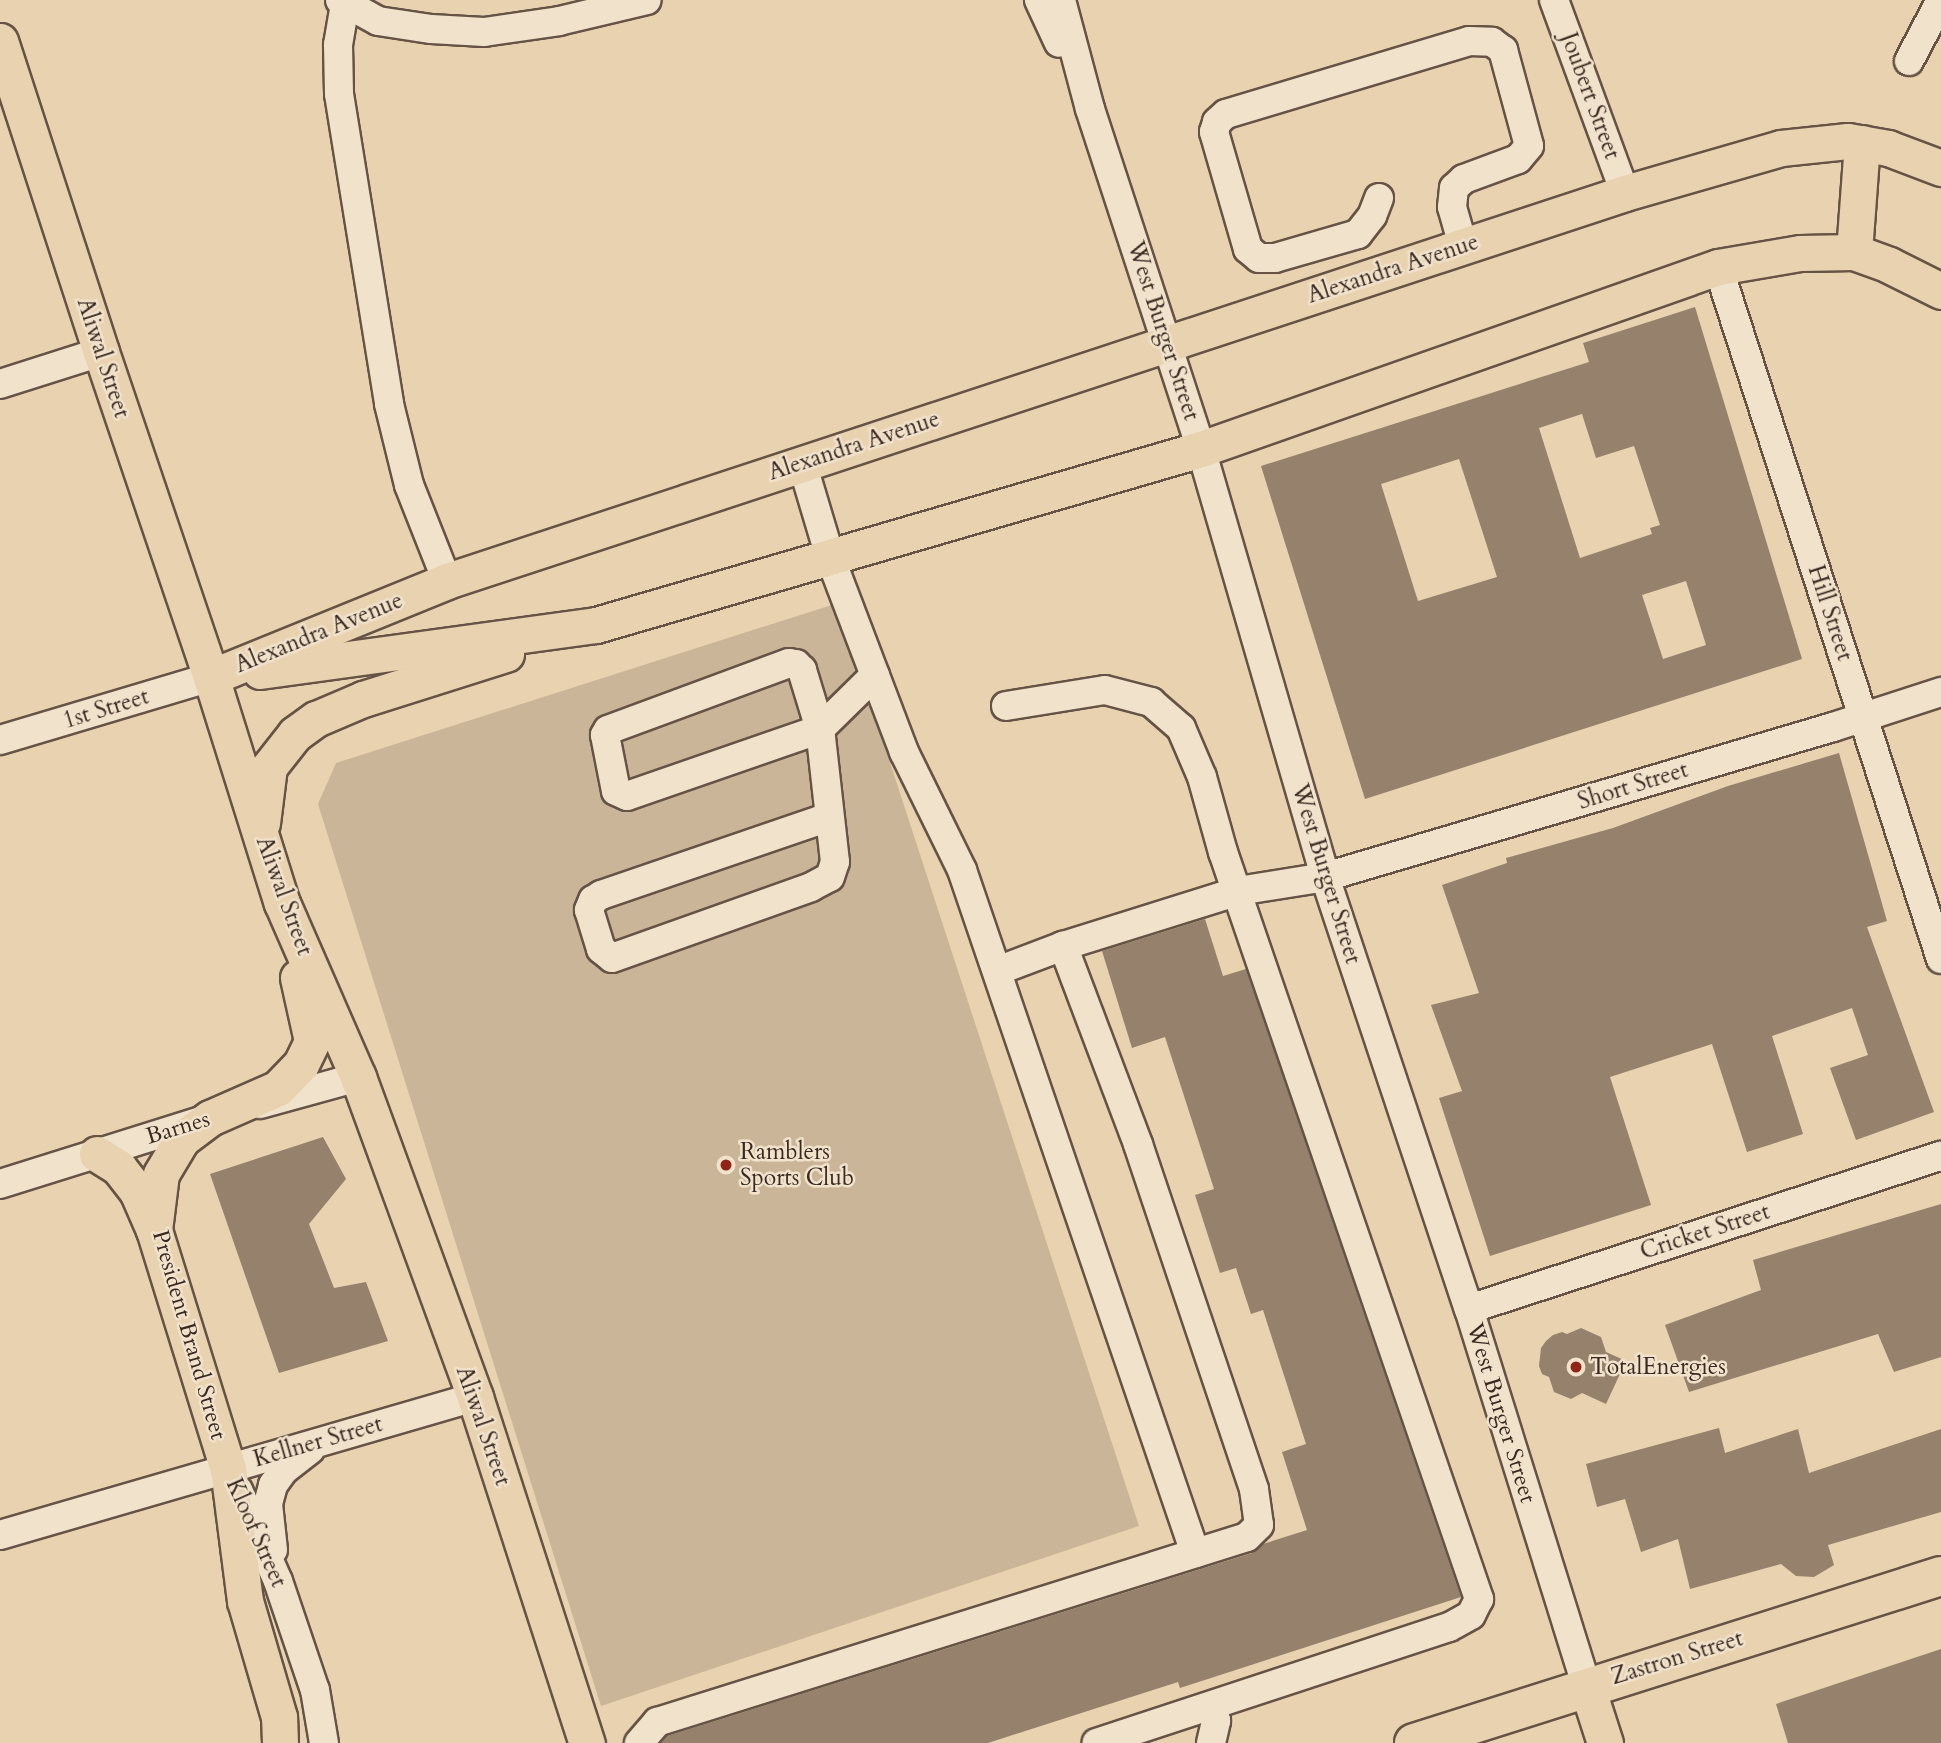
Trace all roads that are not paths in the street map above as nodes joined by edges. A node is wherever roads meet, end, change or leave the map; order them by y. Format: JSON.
{"nodes":[{"id":1,"x":1038,"y":0,"type":"edge"},
{"id":2,"x":1061,"y":0,"type":"edge"},
{"id":3,"x":1554,"y":0,"type":"edge"},
{"id":4,"x":1941,"y":0,"type":"edge"},
{"id":5,"x":644,"y":1,"type":"edge"},
{"id":6,"x":343,"y":2,"type":"edge"},
{"id":7,"x":0,"y":41,"type":"edge"},
{"id":8,"x":1909,"y":61,"type":"dead end"},
{"id":9,"x":1090,"y":109,"type":"junction"},
{"id":10,"x":1862,"y":143,"type":"junction"},
{"id":11,"x":1941,"y":168,"type":"edge"},
{"id":12,"x":1625,"y":193,"type":"junction"},
{"id":13,"x":1379,"y":198,"type":"dead end"},
{"id":14,"x":1463,"y":245,"type":"junction"},
{"id":15,"x":1854,"y":252,"type":"junction"},
{"id":16,"x":1718,"y":267,"type":"junction"},
{"id":17,"x":1941,"y":291,"type":"edge"},
{"id":18,"x":1168,"y":344,"type":"junction"},
{"id":19,"x":101,"y":352,"type":"junction"},
{"id":20,"x":0,"y":384,"type":"edge"},
{"id":21,"x":1201,"y":449,"type":"junction"},
{"id":22,"x":802,"y":463,"type":"junction"},
{"id":23,"x":830,"y":557,"type":"junction"},
{"id":24,"x":447,"y":581,"type":"junction"},
{"id":25,"x":596,"y":625,"type":"junction"},
{"id":26,"x":875,"y":675,"type":"junction"},
{"id":27,"x":211,"y":677,"type":"junction"},
{"id":28,"x":1941,"y":692,"type":"edge"},
{"id":29,"x":1006,"y":706,"type":"dead end"},
{"id":30,"x":1863,"y":717,"type":"junction"},
{"id":31,"x":820,"y":729,"type":"junction"},
{"id":32,"x":0,"y":740,"type":"edge"},
{"id":33,"x":829,"y":817,"type":"junction"},
{"id":34,"x":261,"y":835,"type":"junction"},
{"id":35,"x":1325,"y":877,"type":"junction"},
{"id":36,"x":1238,"y":891,"type":"junction"},
{"id":37,"x":282,"y":903,"type":"junction"},
{"id":38,"x":1063,"y":946,"type":"junction"},
{"id":39,"x":1941,"y":959,"type":"edge"},
{"id":40,"x":997,"y":971,"type":"junction"},
{"id":41,"x":358,"y":1077,"type":"junction"},
{"id":42,"x":210,"y":1118,"type":"junction"},
{"id":43,"x":97,"y":1154,"type":"junction"},
{"id":44,"x":1941,"y":1156,"type":"edge"},
{"id":45,"x":0,"y":1184,"type":"edge"},
{"id":46,"x":154,"y":1230,"type":"junction"},
{"id":47,"x":1469,"y":1309,"type":"junction"},
{"id":48,"x":475,"y":1397,"type":"junction"},
{"id":49,"x":320,"y":1442,"type":"junction"},
{"id":50,"x":228,"y":1469,"type":"junction"},
{"id":51,"x":0,"y":1535,"type":"edge"},
{"id":52,"x":1195,"y":1553,"type":"junction"},
{"id":53,"x":1941,"y":1576,"type":"edge"},
{"id":54,"x":278,"y":1581,"type":"junction"},
{"id":55,"x":1587,"y":1687,"type":"junction"},
{"id":56,"x":1212,"y":1705,"type":"junction"},
{"id":57,"x":280,"y":1743,"type":"edge"},
{"id":58,"x":324,"y":1743,"type":"edge"},
{"id":59,"x":587,"y":1743,"type":"edge"},
{"id":60,"x":639,"y":1743,"type":"edge"},
{"id":61,"x":1097,"y":1743,"type":"edge"},
{"id":62,"x":1211,"y":1743,"type":"edge"},
{"id":63,"x":1414,"y":1743,"type":"edge"},
{"id":64,"x":1605,"y":1743,"type":"edge"}],
"edges":[{"from":1,"to":9,"type":"street"},
{"from":2,"to":9,"type":"street","name":"West Burger Street"},
{"from":3,"to":12,"type":"street","name":"Joubert Street"},
{"from":4,"to":8,"type":"street"},
{"from":5,"to":6,"type":"street"},
{"from":6,"to":24,"type":"street"},
{"from":7,"to":19,"type":"main road","name":"Aliwal Street"},
{"from":9,"to":18,"type":"street","name":"West Burger Street"},
{"from":10,"to":11,"type":"main road","name":"Alexandra Avenue"},
{"from":10,"to":12,"type":"main road","name":"Alexandra Avenue"},
{"from":10,"to":15,"type":"main road"},
{"from":12,"to":14,"type":"main road","name":"Alexandra Avenue"},
{"from":13,"to":14,"type":"street"},
{"from":14,"to":18,"type":"main road","name":"Alexandra Avenue"},
{"from":15,"to":16,"type":"main road","name":"Alexandra Avenue"},
{"from":15,"to":17,"type":"main road","name":"Alexandra Avenue"},
{"from":16,"to":21,"type":"main road","name":"Alexandra Avenue"},
{"from":16,"to":30,"type":"street","name":"Hill Street"},
{"from":18,"to":21,"type":"street","name":"West Burger Street"},
{"from":18,"to":22,"type":"main road","name":"Alexandra Avenue"},
{"from":19,"to":20,"type":"street"},
{"from":19,"to":27,"type":"main road","name":"Aliwal Street"},
{"from":21,"to":23,"type":"main road","name":"Alexandra Avenue"},
{"from":21,"to":35,"type":"street","name":"West Burger Street"},
{"from":22,"to":23,"type":"street"},
{"from":22,"to":24,"type":"main road","name":"Alexandra Avenue"},
{"from":23,"to":25,"type":"main road","name":"Alexandra Avenue"},
{"from":23,"to":26,"type":"street"},
{"from":24,"to":27,"type":"main road","name":"Alexandra Avenue"},
{"from":25,"to":27,"type":"main road","name":"Alexandra Avenue"},
{"from":25,"to":34,"type":"main road"},
{"from":26,"to":31,"type":"street"},
{"from":26,"to":40,"type":"street"},
{"from":27,"to":32,"type":"street","name":"1st Street"},
{"from":27,"to":34,"type":"main road","name":"Aliwal Street"},
{"from":28,"to":30,"type":"street","name":"Short Street"},
{"from":29,"to":36,"type":"street"},
{"from":30,"to":35,"type":"street","name":"Short Street"},
{"from":30,"to":39,"type":"street","name":"Hill Street"},
{"from":31,"to":31,"type":"street"},
{"from":31,"to":33,"type":"street"},
{"from":33,"to":33,"type":"street"},
{"from":34,"to":37,"type":"main road","name":"Aliwal Street"},
{"from":35,"to":36,"type":"street","name":"Short Street"},
{"from":35,"to":47,"type":"street","name":"West Burger Street"},
{"from":36,"to":38,"type":"street","name":"Short Street"},
{"from":36,"to":56,"type":"street"},
{"from":37,"to":41,"type":"main road","name":"Aliwal Street"},
{"from":37,"to":42,"type":"main road","name":"President Brand Street"},
{"from":38,"to":40,"type":"street","name":"Short Street"},
{"from":38,"to":52,"type":"street"},
{"from":40,"to":52,"type":"street"},
{"from":41,"to":42,"type":"street","name":"Barnes"},
{"from":41,"to":48,"type":"main road","name":"Aliwal Street"},
{"from":42,"to":43,"type":"street","name":"Barnes"},
{"from":42,"to":46,"type":"main road","name":"President Brand Street"},
{"from":43,"to":45,"type":"street","name":"Barnes"},
{"from":43,"to":46,"type":"main road"},
{"from":44,"to":47,"type":"street","name":"Cricket Street"},
{"from":46,"to":50,"type":"main road","name":"President Brand Street"},
{"from":47,"to":55,"type":"street","name":"West Burger Street"},
{"from":48,"to":49,"type":"street","name":"Kellner Street"},
{"from":48,"to":59,"type":"main road","name":"Aliwal Street"},
{"from":49,"to":50,"type":"street","name":"Kellner Street"},
{"from":49,"to":54,"type":"street"},
{"from":50,"to":51,"type":"street","name":"Kellner Street"},
{"from":50,"to":54,"type":"street","name":"Kloof Street"},
{"from":50,"to":57,"type":"main road","name":"Kloof Street"},
{"from":52,"to":60,"type":"street"},
{"from":53,"to":55,"type":"highway","name":"Zastron Street"},
{"from":54,"to":58,"type":"street","name":"Kloof Street"},
{"from":55,"to":63,"type":"highway","name":"Zastron Street"},
{"from":55,"to":64,"type":"main road","name":"West Burger Street"},
{"from":56,"to":61,"type":"street"},
{"from":56,"to":62,"type":"street"}]}
